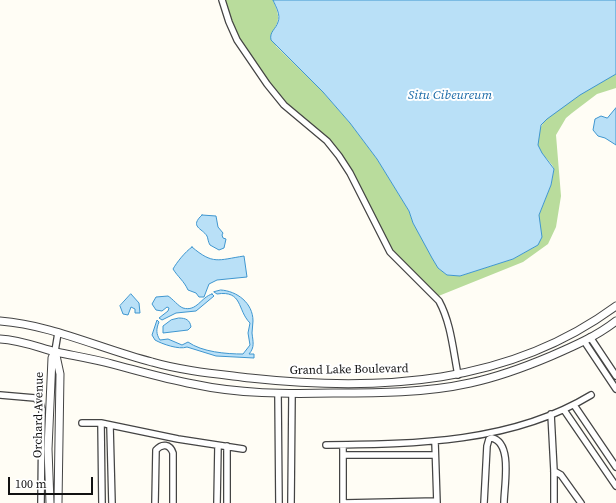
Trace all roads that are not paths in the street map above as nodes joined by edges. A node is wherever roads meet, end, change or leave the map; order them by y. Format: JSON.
{"nodes":[{"id":1,"x":222,"y":0,"type":"edge"},
{"id":2,"x":616,"y":306,"type":"edge"},
{"id":3,"x":0,"y":321,"type":"edge"},
{"id":4,"x":616,"y":321,"type":"edge"},
{"id":5,"x":58,"y":333,"type":"junction"},
{"id":6,"x":0,"y":339,"type":"edge"},
{"id":7,"x":587,"y":339,"type":"junction"},
{"id":8,"x":55,"y":352,"type":"junction"},
{"id":9,"x":458,"y":375,"type":"junction"},
{"id":10,"x":616,"y":376,"type":"edge"},
{"id":11,"x":259,"y":379,"type":"junction"},
{"id":12,"x":307,"y":383,"type":"junction"},
{"id":13,"x":616,"y":389,"type":"edge"},
{"id":14,"x":258,"y":393,"type":"junction"},
{"id":15,"x":278,"y":394,"type":"junction"},
{"id":16,"x":292,"y":394,"type":"junction"},
{"id":17,"x":308,"y":394,"type":"junction"},
{"id":18,"x":0,"y":395,"type":"edge"},
{"id":19,"x":591,"y":395,"type":"dead end"},
{"id":20,"x":574,"y":405,"type":"junction"},
{"id":21,"x":564,"y":410,"type":"junction"},
{"id":22,"x":551,"y":414,"type":"junction"},
{"id":23,"x":82,"y":423,"type":"dead end"},
{"id":24,"x":102,"y":423,"type":"junction"},
{"id":25,"x":110,"y":426,"type":"junction"},
{"id":26,"x":435,"y":442,"type":"junction"},
{"id":27,"x":326,"y":445,"type":"dead end"},
{"id":28,"x":343,"y":445,"type":"junction"},
{"id":29,"x":218,"y":446,"type":"junction"},
{"id":30,"x":227,"y":446,"type":"junction"},
{"id":31,"x":243,"y":449,"type":"dead end"},
{"id":32,"x":343,"y":455,"type":"junction"},
{"id":33,"x":435,"y":455,"type":"junction"},
{"id":34,"x":616,"y":467,"type":"edge"},
{"id":35,"x":554,"y":471,"type":"junction"},
{"id":36,"x":616,"y":486,"type":"edge"},
{"id":37,"x":437,"y":502,"type":"edge"},
{"id":38,"x":41,"y":503,"type":"edge"},
{"id":39,"x":50,"y":503,"type":"edge"},
{"id":40,"x":58,"y":503,"type":"edge"},
{"id":41,"x":102,"y":503,"type":"edge"},
{"id":42,"x":112,"y":503,"type":"edge"},
{"id":43,"x":155,"y":503,"type":"edge"},
{"id":44,"x":172,"y":503,"type":"edge"},
{"id":45,"x":217,"y":503,"type":"edge"},
{"id":46,"x":227,"y":503,"type":"edge"},
{"id":47,"x":279,"y":503,"type":"edge"},
{"id":48,"x":291,"y":503,"type":"edge"},
{"id":49,"x":344,"y":503,"type":"edge"},
{"id":50,"x":484,"y":503,"type":"edge"},
{"id":51,"x":504,"y":503,"type":"edge"},
{"id":52,"x":554,"y":503,"type":"edge"},
{"id":53,"x":581,"y":503,"type":"edge"}],
"edges":[{"from":1,"to":9,"type":"street"},
{"from":2,"to":9,"type":"street","name":"Grand Lake Boulevard"},
{"from":3,"to":5,"type":"street","name":"Grand Lake Boulevard"},
{"from":4,"to":7,"type":"street","name":"Grand Lake Boulevard"},
{"from":5,"to":8,"type":"street","name":"Orchard Avenue"},
{"from":5,"to":11,"type":"street","name":"Grand Lake Boulevard"},
{"from":6,"to":8,"type":"street","name":"Grand Lake Boulevard"},
{"from":7,"to":10,"type":"street"},
{"from":7,"to":13,"type":"street"},
{"from":7,"to":17,"type":"street","name":"Grand Lake Boulevard"},
{"from":8,"to":14,"type":"street","name":"Grand Lake Boulevard"},
{"from":8,"to":39,"type":"street","name":"Orchard Avenue"},
{"from":8,"to":40,"type":"street","name":"Orchard Avenue"},
{"from":9,"to":12,"type":"street","name":"Grand Lake Boulevard"},
{"from":11,"to":12,"type":"street","name":"Grand Lake Boulevard"},
{"from":11,"to":14,"type":"street"},
{"from":12,"to":17,"type":"street"},
{"from":14,"to":15,"type":"street","name":"Grand Lake Boulevard"},
{"from":15,"to":16,"type":"street","name":"Grand Lake Boulevard"},
{"from":15,"to":47,"type":"street"},
{"from":16,"to":17,"type":"street","name":"Grand Lake Boulevard"},
{"from":16,"to":48,"type":"street"},
{"from":18,"to":38,"type":"street"},
{"from":19,"to":20,"type":"street"},
{"from":20,"to":21,"type":"street"},
{"from":20,"to":34,"type":"street"},
{"from":21,"to":22,"type":"street"},
{"from":21,"to":36,"type":"street"},
{"from":22,"to":26,"type":"street"},
{"from":22,"to":35,"type":"street"},
{"from":23,"to":24,"type":"street"},
{"from":24,"to":25,"type":"street"},
{"from":24,"to":41,"type":"street"},
{"from":25,"to":29,"type":"street"},
{"from":25,"to":42,"type":"street"},
{"from":26,"to":28,"type":"street"},
{"from":26,"to":33,"type":"street"},
{"from":27,"to":28,"type":"street"},
{"from":28,"to":32,"type":"street"},
{"from":29,"to":30,"type":"street"},
{"from":29,"to":45,"type":"street"},
{"from":30,"to":31,"type":"street"},
{"from":30,"to":46,"type":"street"},
{"from":32,"to":33,"type":"street"},
{"from":32,"to":49,"type":"street"},
{"from":33,"to":37,"type":"street"},
{"from":35,"to":52,"type":"street"},
{"from":35,"to":53,"type":"street"},
{"from":37,"to":49,"type":"street"},
{"from":43,"to":44,"type":"street"},
{"from":50,"to":51,"type":"street"}]}
